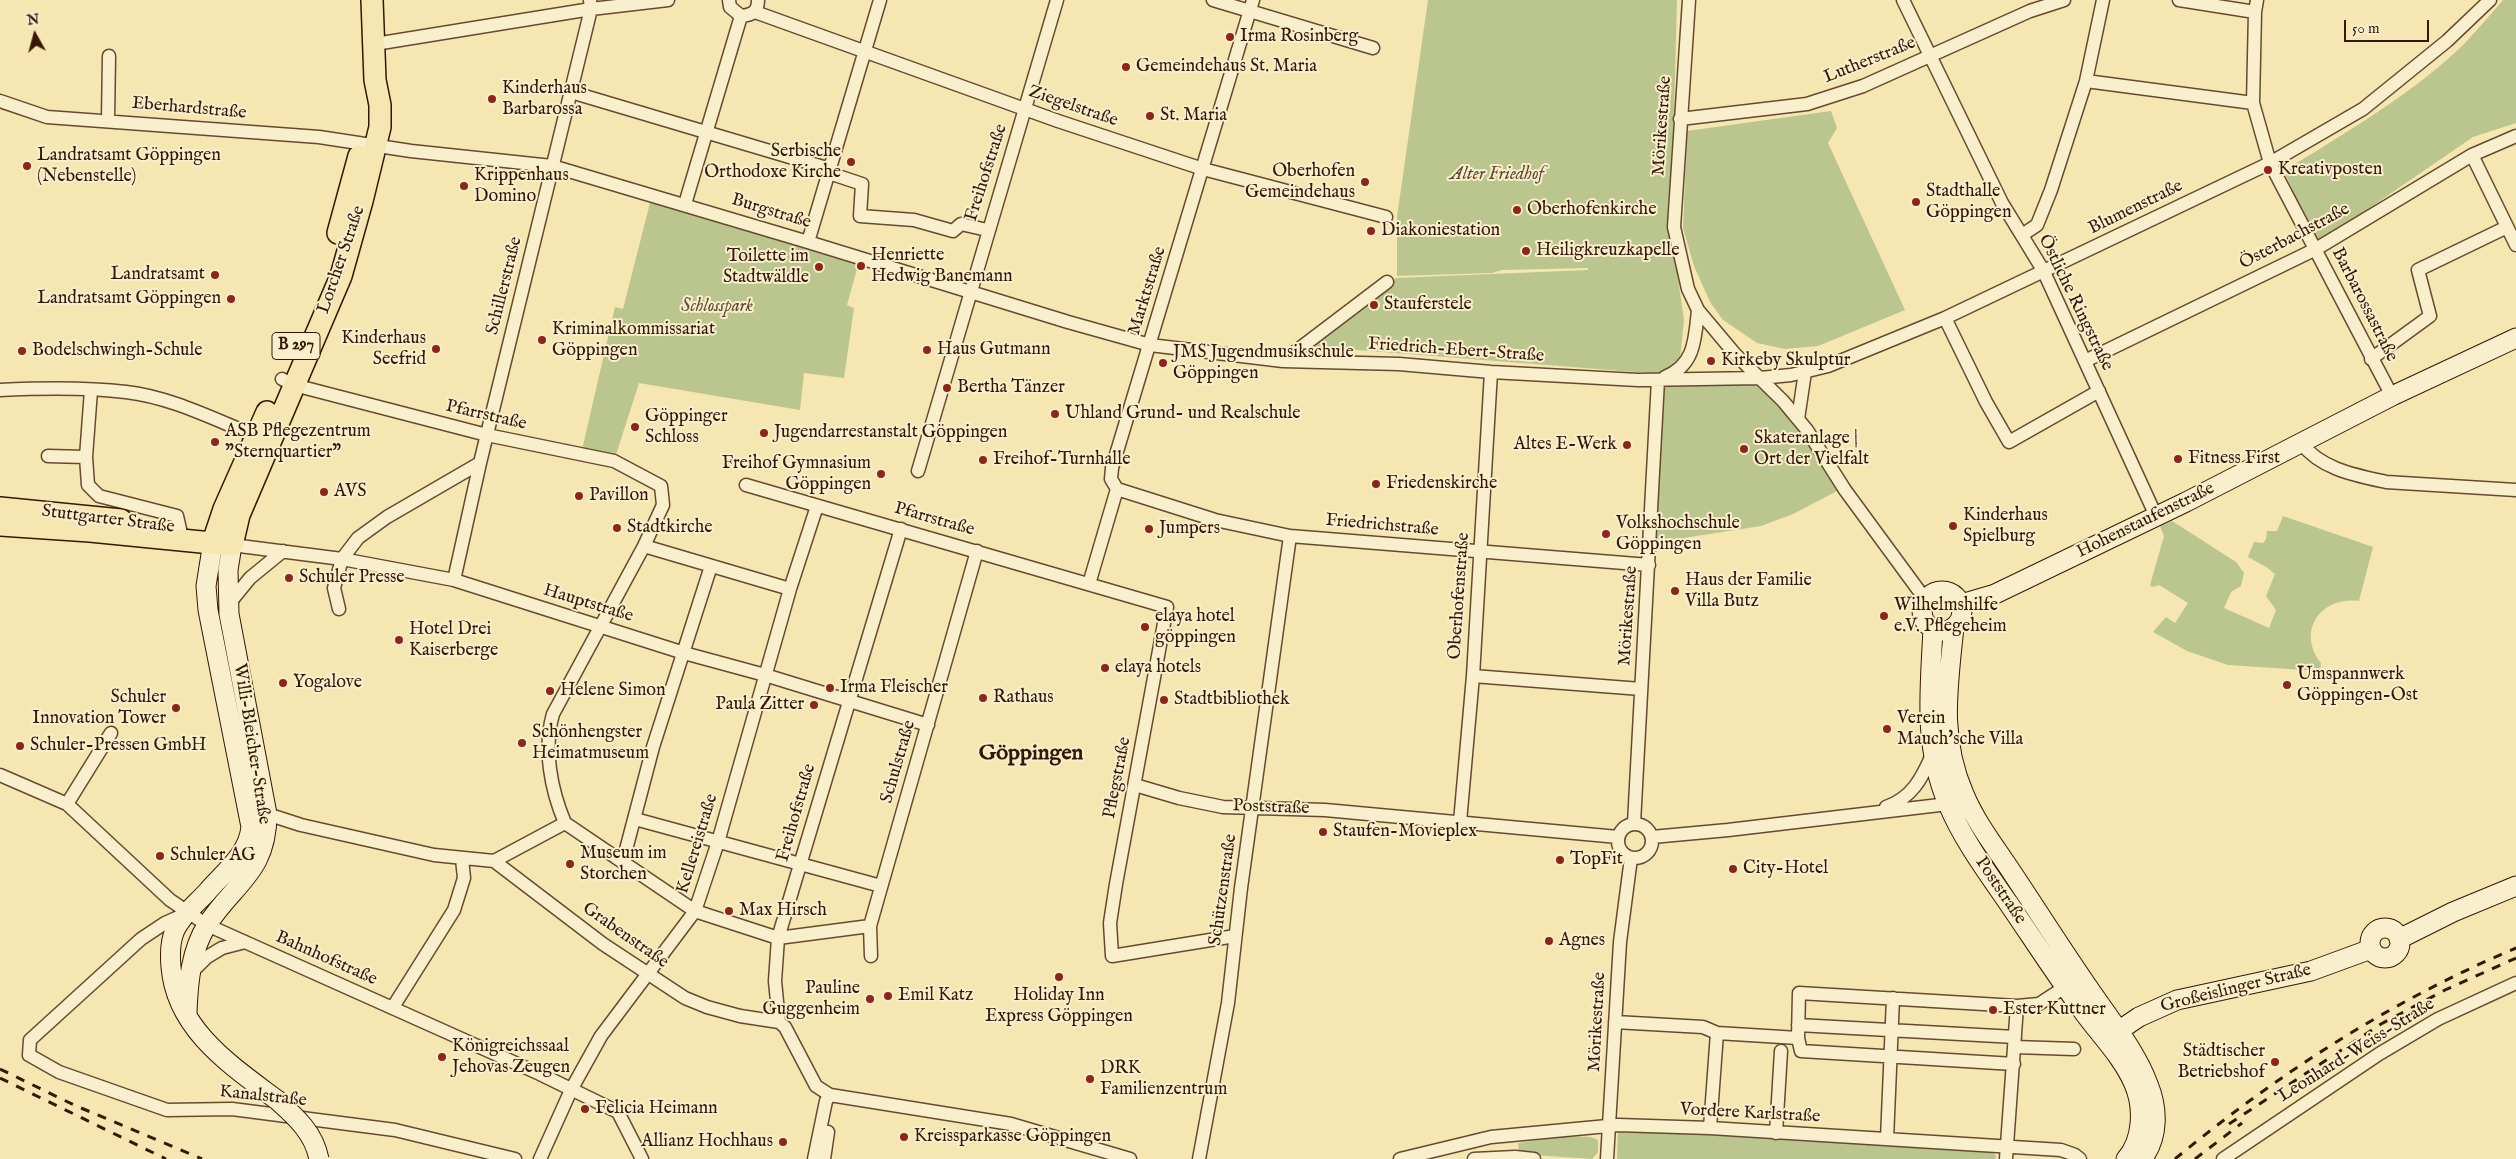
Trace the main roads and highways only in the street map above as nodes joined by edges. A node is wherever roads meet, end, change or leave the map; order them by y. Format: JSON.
{"nodes":[{"id":1,"x":372,"y":0,"type":"edge"},
{"id":2,"x":2516,"y":338,"type":"edge"},
{"id":3,"x":288,"y":382,"type":"junction"},
{"id":4,"x":0,"y":508,"type":"edge"},
{"id":5,"x":0,"y":525,"type":"edge"},
{"id":6,"x":179,"y":534,"type":"junction"},
{"id":7,"x":222,"y":543,"type":"junction"},
{"id":8,"x":1961,"y":604,"type":"junction"},
{"id":9,"x":1954,"y":627,"type":"junction"},
{"id":10,"x":1933,"y":629,"type":"junction"},
{"id":11,"x":257,"y":814,"type":"junction"},
{"id":12,"x":2516,"y":886,"type":"edge"},
{"id":13,"x":187,"y":1014,"type":"junction"},
{"id":14,"x":2111,"y":1036,"type":"junction"},
{"id":15,"x":319,"y":1159,"type":"edge"},
{"id":16,"x":2126,"y":1159,"type":"edge"},
{"id":17,"x":2142,"y":1159,"type":"edge"}],
"edges":[{"from":1,"to":3,"type":"main road","name":"Lorcher Straße","number":"B 297"},
{"from":2,"to":8,"type":"main road","name":"Hohenstaufenstraße"},
{"from":3,"to":7,"type":"main road","name":"Lorcher Straße","number":"B 297"},
{"from":3,"to":7,"type":"main road","name":"Lorcher Straße","number":"B 297"},
{"from":4,"to":6,"type":"main road","name":"Stuttgarter Straße"},
{"from":5,"to":6,"type":"main road","name":"Stuttgarter Straße"},
{"from":6,"to":7,"type":"main road","name":"Stuttgarter Straße"},
{"from":7,"to":11,"type":"main road","name":"Willi-Bleicher-Straße"},
{"from":7,"to":11,"type":"main road","name":"Willi-Bleicher-Straße"},
{"from":8,"to":9,"type":"main road"},
{"from":8,"to":10,"type":"main road"},
{"from":9,"to":10,"type":"main road"},
{"from":9,"to":14,"type":"main road","name":"Poststraße"},
{"from":10,"to":14,"type":"main road","name":"Poststraße"},
{"from":11,"to":13,"type":"main road","name":"Willi-Bleicher-Straße"},
{"from":11,"to":13,"type":"main road","name":"Willi-Bleicher-Straße"},
{"from":12,"to":14,"type":"main road","name":"Großeislinger Straße"},
{"from":13,"to":15,"type":"main road","name":"Willi-Bleicher-Straße","bridge":true},
{"from":14,"to":16,"type":"main road"},
{"from":14,"to":17,"type":"main road"}]}
